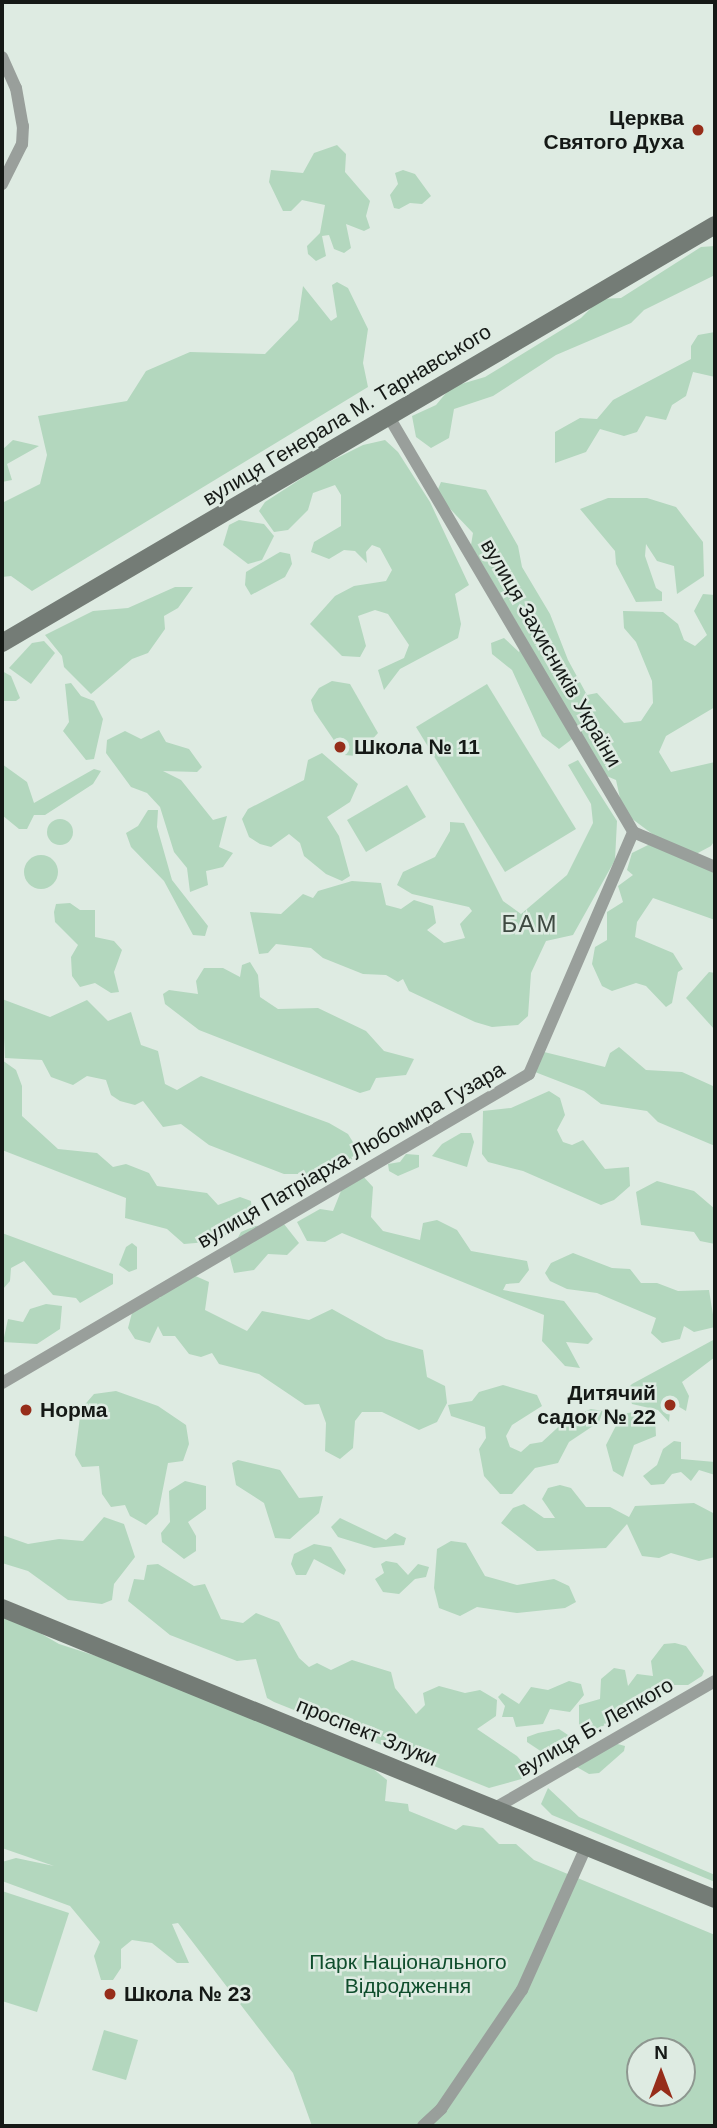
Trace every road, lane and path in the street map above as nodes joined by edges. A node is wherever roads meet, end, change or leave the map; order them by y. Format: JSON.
{"nodes":[{"id":1,"x":2,"y":57,"type":"edge"},
{"id":2,"x":2,"y":184,"type":"edge"},
{"id":3,"x":715,"y":225,"type":"edge"},
{"id":4,"x":389,"y":417,"type":"junction"},
{"id":5,"x":2,"y":643,"type":"edge"},
{"id":6,"x":633,"y":832,"type":"junction"},
{"id":7,"x":715,"y":867,"type":"edge"},
{"id":8,"x":2,"y":1383,"type":"edge"},
{"id":9,"x":2,"y":1608,"type":"edge"},
{"id":10,"x":715,"y":1681,"type":"edge"},
{"id":11,"x":495,"y":1808,"type":"junction"},
{"id":12,"x":586,"y":1847,"type":"junction"},
{"id":13,"x":715,"y":1899,"type":"edge"},
{"id":14,"x":423,"y":2126,"type":"edge"}],
"edges":[{"from":1,"to":2,"type":"street"},
{"from":3,"to":4,"type":"main road","name":"вулиця Генерала М. Тарнавського"},
{"from":4,"to":5,"type":"main road","name":"вулиця Генерала М. Тарнавського"},
{"from":4,"to":6,"type":"street","name":"вулиця Захисників України"},
{"from":6,"to":7,"type":"street"},
{"from":6,"to":8,"type":"street","name":"вулиця Патріарха Любомира Гузара"},
{"from":9,"to":11,"type":"main road","name":"проспект Злуки"},
{"from":10,"to":11,"type":"street","name":"вулиця Б. Лепкого"},
{"from":11,"to":12,"type":"main road","name":"проспект Злуки"},
{"from":12,"to":13,"type":"main road","name":"проспект Злуки"},
{"from":12,"to":14,"type":"street"}]}
